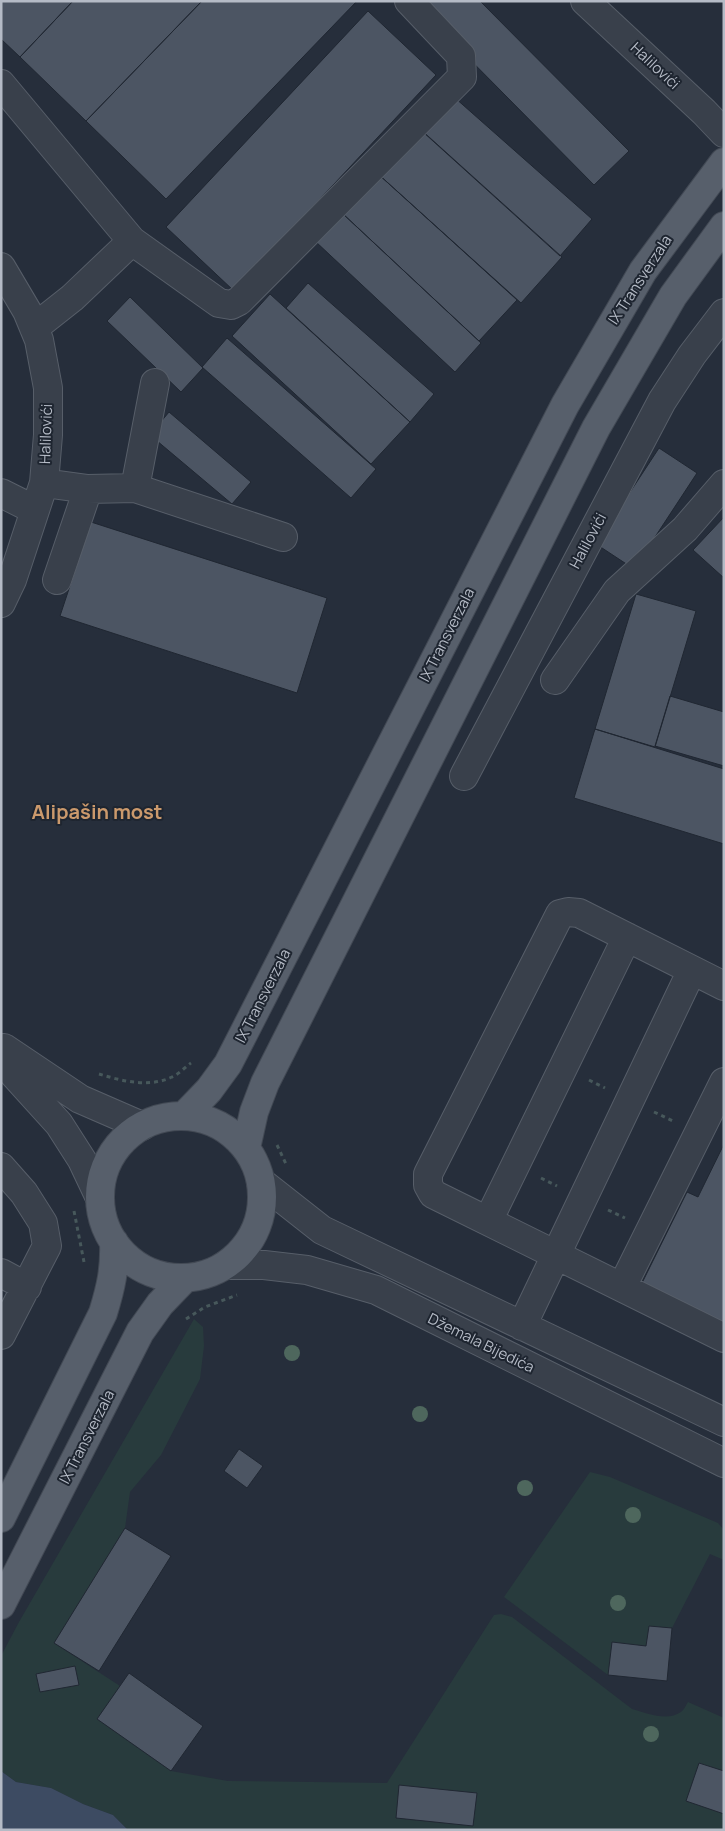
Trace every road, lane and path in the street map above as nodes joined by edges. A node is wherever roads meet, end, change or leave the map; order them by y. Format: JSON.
{"nodes":[{"id":1,"x":409,"y":1,"type":"edge"},
{"id":2,"x":585,"y":1,"type":"edge"},
{"id":3,"x":1,"y":84,"type":"edge"},
{"id":4,"x":724,"y":133,"type":"edge"},
{"id":5,"x":724,"y":162,"type":"edge"},
{"id":6,"x":724,"y":226,"type":"edge"},
{"id":7,"x":132,"y":241,"type":"junction"},
{"id":8,"x":1,"y":267,"type":"edge"},
{"id":9,"x":724,"y":313,"type":"edge"},
{"id":10,"x":34,"y":328,"type":"junction"},
{"id":11,"x":155,"y":383,"type":"dead end"},
{"id":12,"x":44,"y":483,"type":"junction"},
{"id":13,"x":724,"y":484,"type":"edge"},
{"id":14,"x":135,"y":488,"type":"junction"},
{"id":15,"x":88,"y":489,"type":"junction"},
{"id":16,"x":1,"y":493,"type":"edge"},
{"id":17,"x":35,"y":510,"type":"junction"},
{"id":18,"x":283,"y":537,"type":"dead end"},
{"id":19,"x":57,"y":580,"type":"dead end"},
{"id":20,"x":1,"y":603,"type":"edge"},
{"id":21,"x":555,"y":680,"type":"dead end"},
{"id":22,"x":464,"y":776,"type":"dead end"},
{"id":23,"x":627,"y":937,"type":"junction"},
{"id":24,"x":692,"y":970,"type":"junction"},
{"id":25,"x":724,"y":986,"type":"edge"},
{"id":26,"x":1,"y":1046,"type":"edge"},
{"id":27,"x":1,"y":1060,"type":"edge"},
{"id":28,"x":193,"y":1062,"type":"dead end"},
{"id":29,"x":96,"y":1073,"type":"dead end"},
{"id":30,"x":724,"y":1082,"type":"edge"},
{"id":31,"x":184,"y":1116,"type":"junction"},
{"id":32,"x":142,"y":1126,"type":"junction"},
{"id":33,"x":274,"y":1138,"type":"dead end"},
{"id":34,"x":246,"y":1148,"type":"junction"},
{"id":35,"x":1,"y":1167,"type":"edge"},
{"id":36,"x":288,"y":1167,"type":"dead end"},
{"id":37,"x":261,"y":1182,"type":"junction"},
{"id":38,"x":100,"y":1198,"type":"junction"},
{"id":39,"x":488,"y":1221,"type":"junction"},
{"id":40,"x":114,"y":1242,"type":"junction"},
{"id":41,"x":556,"y":1254,"type":"junction"},
{"id":42,"x":226,"y":1265,"type":"junction"},
{"id":43,"x":1,"y":1273,"type":"edge"},
{"id":44,"x":185,"y":1278,"type":"junction"},
{"id":45,"x":26,"y":1287,"type":"junction"},
{"id":46,"x":622,"y":1287,"type":"junction"},
{"id":47,"x":243,"y":1294,"type":"dead end"},
{"id":48,"x":184,"y":1321,"type":"dead end"},
{"id":49,"x":522,"y":1326,"type":"junction"},
{"id":50,"x":1,"y":1335,"type":"edge"},
{"id":51,"x":724,"y":1338,"type":"edge"},
{"id":52,"x":724,"y":1422,"type":"edge"},
{"id":53,"x":724,"y":1463,"type":"edge"},
{"id":54,"x":1,"y":1518,"type":"edge"},
{"id":55,"x":1,"y":1605,"type":"edge"}],
"edges":[{"from":1,"to":7,"type":"street"},
{"from":2,"to":4,"type":"street","name":"Halilovići"},
{"from":3,"to":7,"type":"street"},
{"from":5,"to":31,"type":"main road","name":"IX Transverzala"},
{"from":6,"to":34,"type":"main road"},
{"from":7,"to":10,"type":"street"},
{"from":8,"to":10,"type":"street","name":"Halilovići"},
{"from":9,"to":22,"type":"street","name":"Halilovići"},
{"from":10,"to":12,"type":"street","name":"Halilovići"},
{"from":11,"to":14,"type":"street"},
{"from":12,"to":15,"type":"street"},
{"from":12,"to":17,"type":"street","name":"Halilovići"},
{"from":13,"to":21,"type":"street"},
{"from":14,"to":15,"type":"street"},
{"from":14,"to":18,"type":"street"},
{"from":15,"to":19,"type":"street"},
{"from":16,"to":17,"type":"street"},
{"from":17,"to":20,"type":"street","name":"Halilovići"},
{"from":23,"to":24,"type":"street"},
{"from":23,"to":39,"type":"street"},
{"from":23,"to":39,"type":"street"},
{"from":24,"to":25,"type":"street"},
{"from":24,"to":41,"type":"street"},
{"from":26,"to":32,"type":"street"},
{"from":27,"to":38,"type":"street"},
{"from":28,"to":29,"type":"path"},
{"from":30,"to":46,"type":"street"},
{"from":31,"to":32,"type":"main road"},
{"from":31,"to":34,"type":"main road"},
{"from":32,"to":38,"type":"main road"},
{"from":33,"to":36,"type":"path"},
{"from":34,"to":37,"type":"main road"},
{"from":35,"to":45,"type":"street"},
{"from":37,"to":42,"type":"main road"},
{"from":37,"to":49,"type":"street"},
{"from":38,"to":40,"type":"main road"},
{"from":39,"to":41,"type":"street"},
{"from":40,"to":44,"type":"main road"},
{"from":40,"to":54,"type":"main road"},
{"from":41,"to":46,"type":"street"},
{"from":41,"to":49,"type":"street"},
{"from":42,"to":44,"type":"main road"},
{"from":42,"to":53,"type":"street","name":"Džemala Bijedića"},
{"from":43,"to":45,"type":"street"},
{"from":44,"to":55,"type":"main road","name":"IX Transverzala"},
{"from":45,"to":50,"type":"street"},
{"from":46,"to":51,"type":"street"},
{"from":47,"to":48,"type":"path"},
{"from":49,"to":52,"type":"street"}]}
